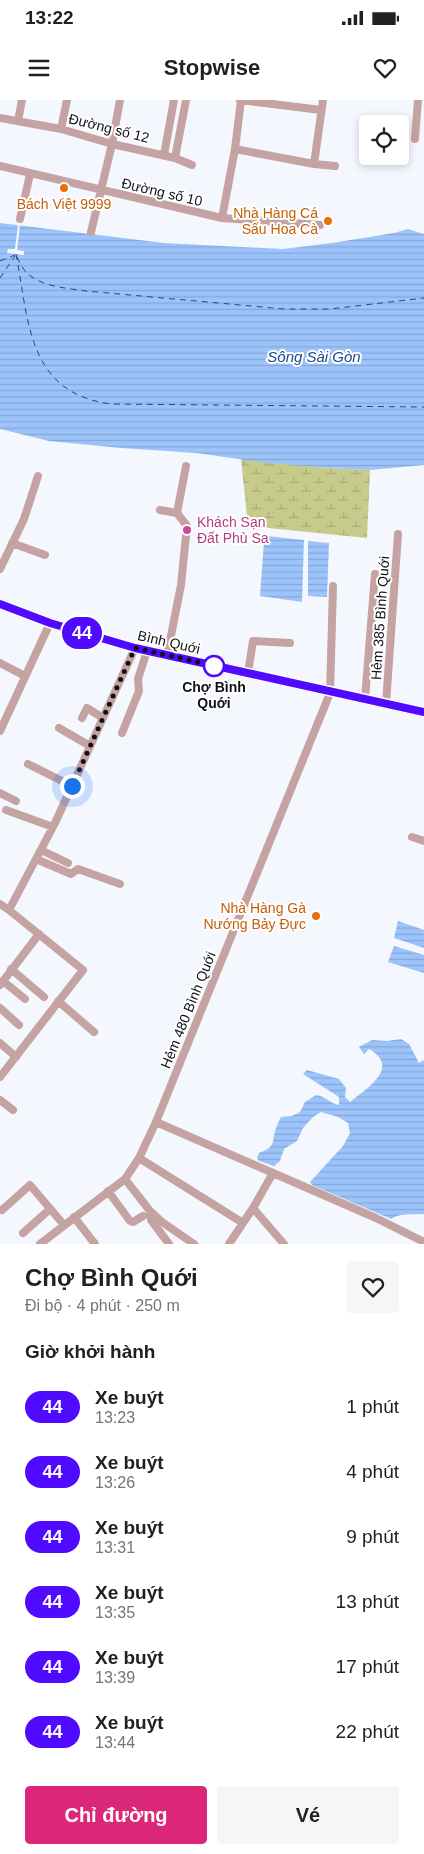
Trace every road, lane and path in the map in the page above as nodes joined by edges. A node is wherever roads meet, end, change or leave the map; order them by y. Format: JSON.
{"nodes":[{"id":1,"x":22,"y":100,"type":"edge"},
{"id":2,"x":67,"y":100,"type":"edge"},
{"id":3,"x":120,"y":100,"type":"edge"},
{"id":4,"x":174,"y":100,"type":"edge"},
{"id":5,"x":186,"y":100,"type":"edge"},
{"id":6,"x":241,"y":100,"type":"edge"},
{"id":7,"x":323,"y":100,"type":"edge"},
{"id":8,"x":418,"y":100,"type":"edge"},
{"id":9,"x":321,"y":110,"type":"junction"},
{"id":10,"x":172,"y":111,"type":"junction"},
{"id":11,"x":183,"y":114,"type":"junction"},
{"id":12,"x":0,"y":118,"type":"edge"},
{"id":13,"x":18,"y":121,"type":"junction"},
{"id":14,"x":61,"y":129,"type":"junction"},
{"id":15,"x":415,"y":139,"type":"dead end"},
{"id":16,"x":112,"y":144,"type":"junction"},
{"id":17,"x":235,"y":149,"type":"junction"},
{"id":18,"x":164,"y":155,"type":"junction"},
{"id":19,"x":175,"y":158,"type":"junction"},
{"id":20,"x":314,"y":164,"type":"junction"},
{"id":21,"x":192,"y":165,"type":"dead end"},
{"id":22,"x":0,"y":166,"type":"edge"},
{"id":23,"x":335,"y":166,"type":"dead end"},
{"id":24,"x":30,"y":174,"type":"junction"},
{"id":25,"x":100,"y":190,"type":"junction"},
{"id":26,"x":222,"y":218,"type":"junction"},
{"id":27,"x":20,"y":219,"type":"dead end"},
{"id":28,"x":320,"y":225,"type":"dead end"},
{"id":29,"x":91,"y":232,"type":"dead end"},
{"id":30,"x":186,"y":466,"type":"dead end"},
{"id":31,"x":38,"y":476,"type":"dead end"},
{"id":32,"x":160,"y":510,"type":"dead end"},
{"id":33,"x":177,"y":513,"type":"junction"},
{"id":34,"x":398,"y":534,"type":"dead end"},
{"id":35,"x":12,"y":543,"type":"junction"},
{"id":36,"x":45,"y":555,"type":"dead end"},
{"id":37,"x":0,"y":569,"type":"edge"},
{"id":38,"x":375,"y":574,"type":"dead end"},
{"id":39,"x":333,"y":586,"type":"dead end"},
{"id":40,"x":0,"y":604,"type":"edge"},
{"id":41,"x":50,"y":623,"type":"junction"},
{"id":42,"x":290,"y":644,"type":"dead end"},
{"id":43,"x":135,"y":648,"type":"junction"},
{"id":44,"x":148,"y":651,"type":"junction"},
{"id":45,"x":167,"y":656,"type":"junction"},
{"id":46,"x":0,"y":663,"type":"edge"},
{"id":47,"x":248,"y":673,"type":"junction"},
{"id":48,"x":25,"y":676,"type":"junction"},
{"id":49,"x":330,"y":693,"type":"junction"},
{"id":50,"x":365,"y":699,"type":"junction"},
{"id":51,"x":386,"y":704,"type":"junction"},
{"id":52,"x":424,"y":712,"type":"edge"},
{"id":53,"x":82,"y":718,"type":"dead end"},
{"id":54,"x":103,"y":718,"type":"junction"},
{"id":55,"x":58,"y":728,"type":"dead end"},
{"id":56,"x":0,"y":731,"type":"edge"},
{"id":57,"x":122,"y":733,"type":"dead end"},
{"id":58,"x":90,"y":746,"type":"junction"},
{"id":59,"x":28,"y":764,"type":"dead end"},
{"id":60,"x":72,"y":786,"type":"junction"},
{"id":61,"x":0,"y":793,"type":"edge"},
{"id":62,"x":16,"y":801,"type":"dead end"},
{"id":63,"x":6,"y":810,"type":"dead end"},
{"id":64,"x":53,"y":827,"type":"junction"},
{"id":65,"x":412,"y":837,"type":"dead end"},
{"id":66,"x":424,"y":841,"type":"edge"},
{"id":67,"x":41,"y":850,"type":"junction"},
{"id":68,"x":36,"y":859,"type":"junction"},
{"id":69,"x":68,"y":863,"type":"dead end"},
{"id":70,"x":120,"y":884,"type":"dead end"},
{"id":71,"x":0,"y":904,"type":"edge"},
{"id":72,"x":10,"y":910,"type":"junction"},
{"id":73,"x":40,"y":934,"type":"junction"},
{"id":74,"x":11,"y":969,"type":"junction"},
{"id":75,"x":1,"y":983,"type":"edge"},
{"id":76,"x":44,"y":997,"type":"dead end"},
{"id":77,"x":25,"y":999,"type":"dead end"},
{"id":78,"x":58,"y":1001,"type":"junction"},
{"id":79,"x":0,"y":1008,"type":"edge"},
{"id":80,"x":19,"y":1025,"type":"dead end"},
{"id":81,"x":94,"y":1032,"type":"dead end"},
{"id":82,"x":0,"y":1043,"type":"edge"},
{"id":83,"x":16,"y":1056,"type":"junction"},
{"id":84,"x":0,"y":1077,"type":"edge"},
{"id":85,"x":0,"y":1100,"type":"edge"},
{"id":86,"x":13,"y":1110,"type":"dead end"},
{"id":87,"x":156,"y":1122,"type":"junction"},
{"id":88,"x":139,"y":1158,"type":"junction"},
{"id":89,"x":273,"y":1173,"type":"junction"},
{"id":90,"x":125,"y":1179,"type":"junction"},
{"id":91,"x":108,"y":1191,"type":"junction"},
{"id":92,"x":253,"y":1208,"type":"junction"},
{"id":93,"x":50,"y":1209,"type":"junction"},
{"id":94,"x":2,"y":1210,"type":"dead end"},
{"id":95,"x":150,"y":1211,"type":"junction"},
{"id":96,"x":143,"y":1216,"type":"dead end"},
{"id":97,"x":74,"y":1217,"type":"junction"},
{"id":98,"x":243,"y":1224,"type":"junction"},
{"id":99,"x":64,"y":1225,"type":"junction"},
{"id":100,"x":23,"y":1232,"type":"dead end"},
{"id":101,"x":52,"y":1240,"type":"edge"},
{"id":102,"x":424,"y":1242,"type":"edge"},
{"id":103,"x":40,"y":1244,"type":"edge"},
{"id":104,"x":94,"y":1244,"type":"edge"},
{"id":105,"x":169,"y":1244,"type":"edge"},
{"id":106,"x":194,"y":1244,"type":"edge"},
{"id":107,"x":229,"y":1244,"type":"edge"},
{"id":108,"x":284,"y":1244,"type":"edge"}],
"edges":[{"from":1,"to":13,"type":"street"},
{"from":2,"to":14,"type":"street"},
{"from":3,"to":16,"type":"street"},
{"from":4,"to":10,"type":"street"},
{"from":5,"to":11,"type":"street"},
{"from":6,"to":9,"type":"street"},
{"from":6,"to":17,"type":"street"},
{"from":7,"to":9,"type":"street"},
{"from":8,"to":15,"type":"street"},
{"from":9,"to":20,"type":"street"},
{"from":10,"to":11,"type":"street"},
{"from":10,"to":18,"type":"street"},
{"from":11,"to":19,"type":"street"},
{"from":12,"to":13,"type":"street","name":"Đường số 12"},
{"from":13,"to":14,"type":"street","name":"Đường số 12"},
{"from":14,"to":16,"type":"street","name":"Đường số 12"},
{"from":16,"to":18,"type":"street","name":"Đường số 12"},
{"from":16,"to":25,"type":"street"},
{"from":17,"to":20,"type":"street"},
{"from":17,"to":26,"type":"street"},
{"from":18,"to":19,"type":"street","name":"Đường số 12"},
{"from":19,"to":21,"type":"street","name":"Đường số 12"},
{"from":20,"to":23,"type":"street"},
{"from":22,"to":24,"type":"street","name":"Đường số 10"},
{"from":24,"to":25,"type":"street","name":"Đường số 10"},
{"from":24,"to":27,"type":"street"},
{"from":25,"to":26,"type":"street","name":"Đường số 10"},
{"from":25,"to":29,"type":"street"},
{"from":26,"to":28,"type":"street","name":"Đường số 10"},
{"from":30,"to":33,"type":"street"},
{"from":31,"to":35,"type":"street"},
{"from":32,"to":33,"type":"street"},
{"from":33,"to":45,"type":"street"},
{"from":34,"to":51,"type":"street","name":"Hẻm 385 Bình Quới"},
{"from":35,"to":36,"type":"street"},
{"from":35,"to":37,"type":"street"},
{"from":38,"to":50,"type":"street"},
{"from":39,"to":49,"type":"street"},
{"from":40,"to":41,"type":"main road","name":"Bình Quới"},
{"from":41,"to":43,"type":"main road","name":"Bình Quới"},
{"from":41,"to":48,"type":"street"},
{"from":42,"to":47,"type":"street"},
{"from":43,"to":44,"type":"main road","name":"Bình Quới"},
{"from":43,"to":54,"type":"street"},
{"from":44,"to":45,"type":"main road","name":"Bình Quới"},
{"from":44,"to":57,"type":"street"},
{"from":45,"to":47,"type":"main road","name":"Bình Quới"},
{"from":46,"to":48,"type":"street"},
{"from":47,"to":49,"type":"main road","name":"Bình Quới"},
{"from":48,"to":56,"type":"street"},
{"from":49,"to":50,"type":"main road","name":"Bình Quới"},
{"from":49,"to":87,"type":"street","name":"Hẻm 480 Bình Quới"},
{"from":50,"to":51,"type":"main road","name":"Bình Quới"},
{"from":51,"to":52,"type":"main road","name":"Bình Quới"},
{"from":53,"to":54,"type":"street"},
{"from":54,"to":58,"type":"street"},
{"from":55,"to":58,"type":"street"},
{"from":58,"to":60,"type":"street"},
{"from":59,"to":60,"type":"street"},
{"from":60,"to":64,"type":"street"},
{"from":61,"to":62,"type":"street"},
{"from":63,"to":64,"type":"street"},
{"from":64,"to":67,"type":"street"},
{"from":65,"to":66,"type":"street"},
{"from":67,"to":68,"type":"street"},
{"from":67,"to":69,"type":"street"},
{"from":68,"to":70,"type":"street"},
{"from":68,"to":72,"type":"street"},
{"from":71,"to":72,"type":"street"},
{"from":72,"to":73,"type":"street"},
{"from":73,"to":74,"type":"street"},
{"from":73,"to":78,"type":"street"},
{"from":74,"to":75,"type":"street"},
{"from":74,"to":76,"type":"street"},
{"from":75,"to":77,"type":"street"},
{"from":78,"to":81,"type":"street"},
{"from":78,"to":83,"type":"street"},
{"from":79,"to":80,"type":"street"},
{"from":82,"to":83,"type":"street"},
{"from":83,"to":84,"type":"street"},
{"from":85,"to":86,"type":"street"},
{"from":87,"to":88,"type":"street","name":"Hẻm 480 Bình Quới"},
{"from":87,"to":89,"type":"street"},
{"from":88,"to":90,"type":"street","name":"Hẻm 480 Bình Quới"},
{"from":88,"to":98,"type":"street"},
{"from":89,"to":92,"type":"street"},
{"from":89,"to":102,"type":"street"},
{"from":90,"to":91,"type":"street","name":"Hẻm 480 Bình Quới"},
{"from":90,"to":95,"type":"street"},
{"from":91,"to":96,"type":"street"},
{"from":91,"to":97,"type":"street","name":"Hẻm 480 Bình Quới"},
{"from":92,"to":98,"type":"street"},
{"from":92,"to":108,"type":"street"},
{"from":93,"to":94,"type":"street"},
{"from":93,"to":99,"type":"street"},
{"from":93,"to":100,"type":"street"},
{"from":95,"to":105,"type":"street"},
{"from":95,"to":106,"type":"street"},
{"from":97,"to":99,"type":"street","name":"Hẻm 480 Bình Quới"},
{"from":97,"to":104,"type":"street"},
{"from":98,"to":107,"type":"street"},
{"from":99,"to":101,"type":"street","name":"Hẻm 480 Bình Quới"},
{"from":101,"to":103,"type":"street","name":"Hẻm 480 Bình Quới"}]}
